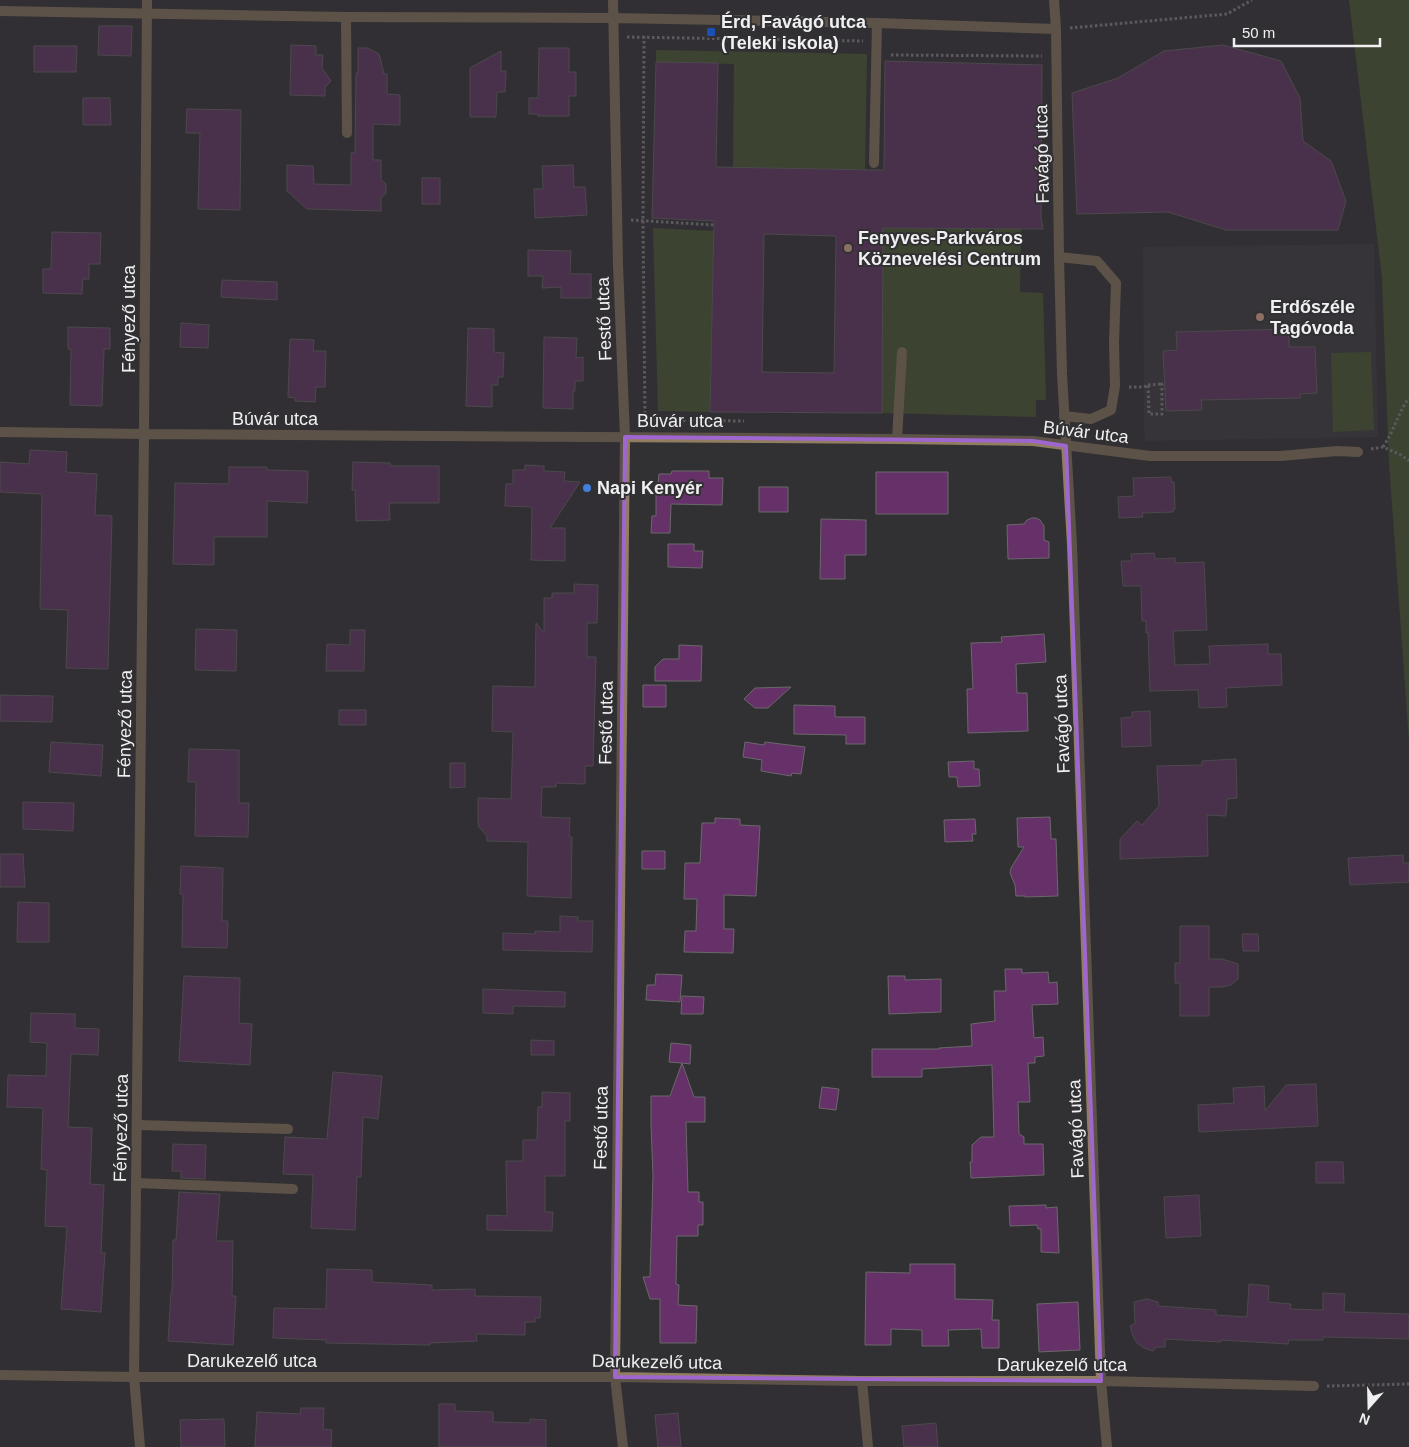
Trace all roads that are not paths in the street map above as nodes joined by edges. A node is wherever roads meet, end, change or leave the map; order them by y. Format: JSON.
{"nodes":[{"id":1,"x":147,"y":0,"type":"edge"},
{"id":2,"x":613,"y":0,"type":"edge"},
{"id":3,"x":1054,"y":0,"type":"edge"},
{"id":4,"x":0,"y":11,"type":"edge"},
{"id":5,"x":147,"y":14,"type":"junction"},
{"id":6,"x":346,"y":16,"type":"junction"},
{"id":7,"x":613,"y":18,"type":"junction"},
{"id":8,"x":877,"y":23,"type":"junction"},
{"id":9,"x":1056,"y":29,"type":"junction"},
{"id":10,"x":347,"y":133,"type":"dead end"},
{"id":11,"x":874,"y":163,"type":"dead end"},
{"id":12,"x":1059,"y":257,"type":"junction"},
{"id":13,"x":902,"y":352,"type":"dead end"},
{"id":14,"x":1064,"y":416,"type":"junction"},
{"id":15,"x":0,"y":432,"type":"edge"},
{"id":16,"x":144,"y":434,"type":"junction"},
{"id":17,"x":625,"y":437,"type":"junction"},
{"id":18,"x":897,"y":439,"type":"junction"},
{"id":19,"x":1066,"y":446,"type":"junction"},
{"id":20,"x":1358,"y":452,"type":"road end"},
{"id":21,"x":137,"y":1124,"type":"junction"},
{"id":22,"x":288,"y":1129,"type":"dead end"},
{"id":23,"x":136,"y":1183,"type":"junction"},
{"id":24,"x":294,"y":1189,"type":"dead end"},
{"id":25,"x":0,"y":1375,"type":"edge"},
{"id":26,"x":134,"y":1377,"type":"junction"},
{"id":27,"x":615,"y":1378,"type":"junction"},
{"id":28,"x":862,"y":1381,"type":"junction"},
{"id":29,"x":1101,"y":1381,"type":"junction"},
{"id":30,"x":1314,"y":1386,"type":"road end"},
{"id":31,"x":140,"y":1447,"type":"edge"},
{"id":32,"x":622,"y":1447,"type":"edge"},
{"id":33,"x":868,"y":1447,"type":"edge"},
{"id":34,"x":1107,"y":1447,"type":"edge"}],
"edges":[{"from":1,"to":5,"type":"street","name":"Fényező utca"},
{"from":2,"to":7,"type":"street","name":"Festő utca"},
{"from":3,"to":9,"type":"street","name":"Favágó utca"},
{"from":4,"to":5,"type":"street"},
{"from":5,"to":6,"type":"street"},
{"from":5,"to":16,"type":"street","name":"Fényező utca"},
{"from":6,"to":7,"type":"street"},
{"from":6,"to":10,"type":"street"},
{"from":7,"to":8,"type":"street"},
{"from":7,"to":17,"type":"street","name":"Festő utca"},
{"from":8,"to":9,"type":"street"},
{"from":8,"to":11,"type":"street"},
{"from":9,"to":12,"type":"street","name":"Favágó utca"},
{"from":12,"to":14,"type":"street","name":"Favágó utca"},
{"from":12,"to":14,"type":"street"},
{"from":13,"to":18,"type":"street"},
{"from":14,"to":19,"type":"street","name":"Favágó utca"},
{"from":15,"to":16,"type":"street","name":"Búvár utca"},
{"from":16,"to":17,"type":"street","name":"Búvár utca"},
{"from":16,"to":21,"type":"street","name":"Fényező utca"},
{"from":17,"to":18,"type":"street","name":"Búvár utca"},
{"from":17,"to":27,"type":"street","name":"Festő utca"},
{"from":18,"to":19,"type":"street","name":"Búvár utca"},
{"from":19,"to":20,"type":"street","name":"Búvár utca"},
{"from":19,"to":29,"type":"street","name":"Favágó utca"},
{"from":21,"to":22,"type":"street"},
{"from":21,"to":23,"type":"street","name":"Fényező utca"},
{"from":23,"to":24,"type":"street"},
{"from":23,"to":26,"type":"street","name":"Fényező utca"},
{"from":25,"to":26,"type":"street","name":"Darukezelő utca"},
{"from":26,"to":27,"type":"street","name":"Darukezelő utca"},
{"from":26,"to":31,"type":"street","name":"Fényező utca"},
{"from":27,"to":28,"type":"street","name":"Darukezelő utca"},
{"from":27,"to":32,"type":"street","name":"Festő utca"},
{"from":28,"to":29,"type":"street","name":"Darukezelő utca"},
{"from":28,"to":33,"type":"street"},
{"from":29,"to":30,"type":"street","name":"Darukezelő utca"},
{"from":29,"to":34,"type":"street","name":"Favágó utca"}]}
